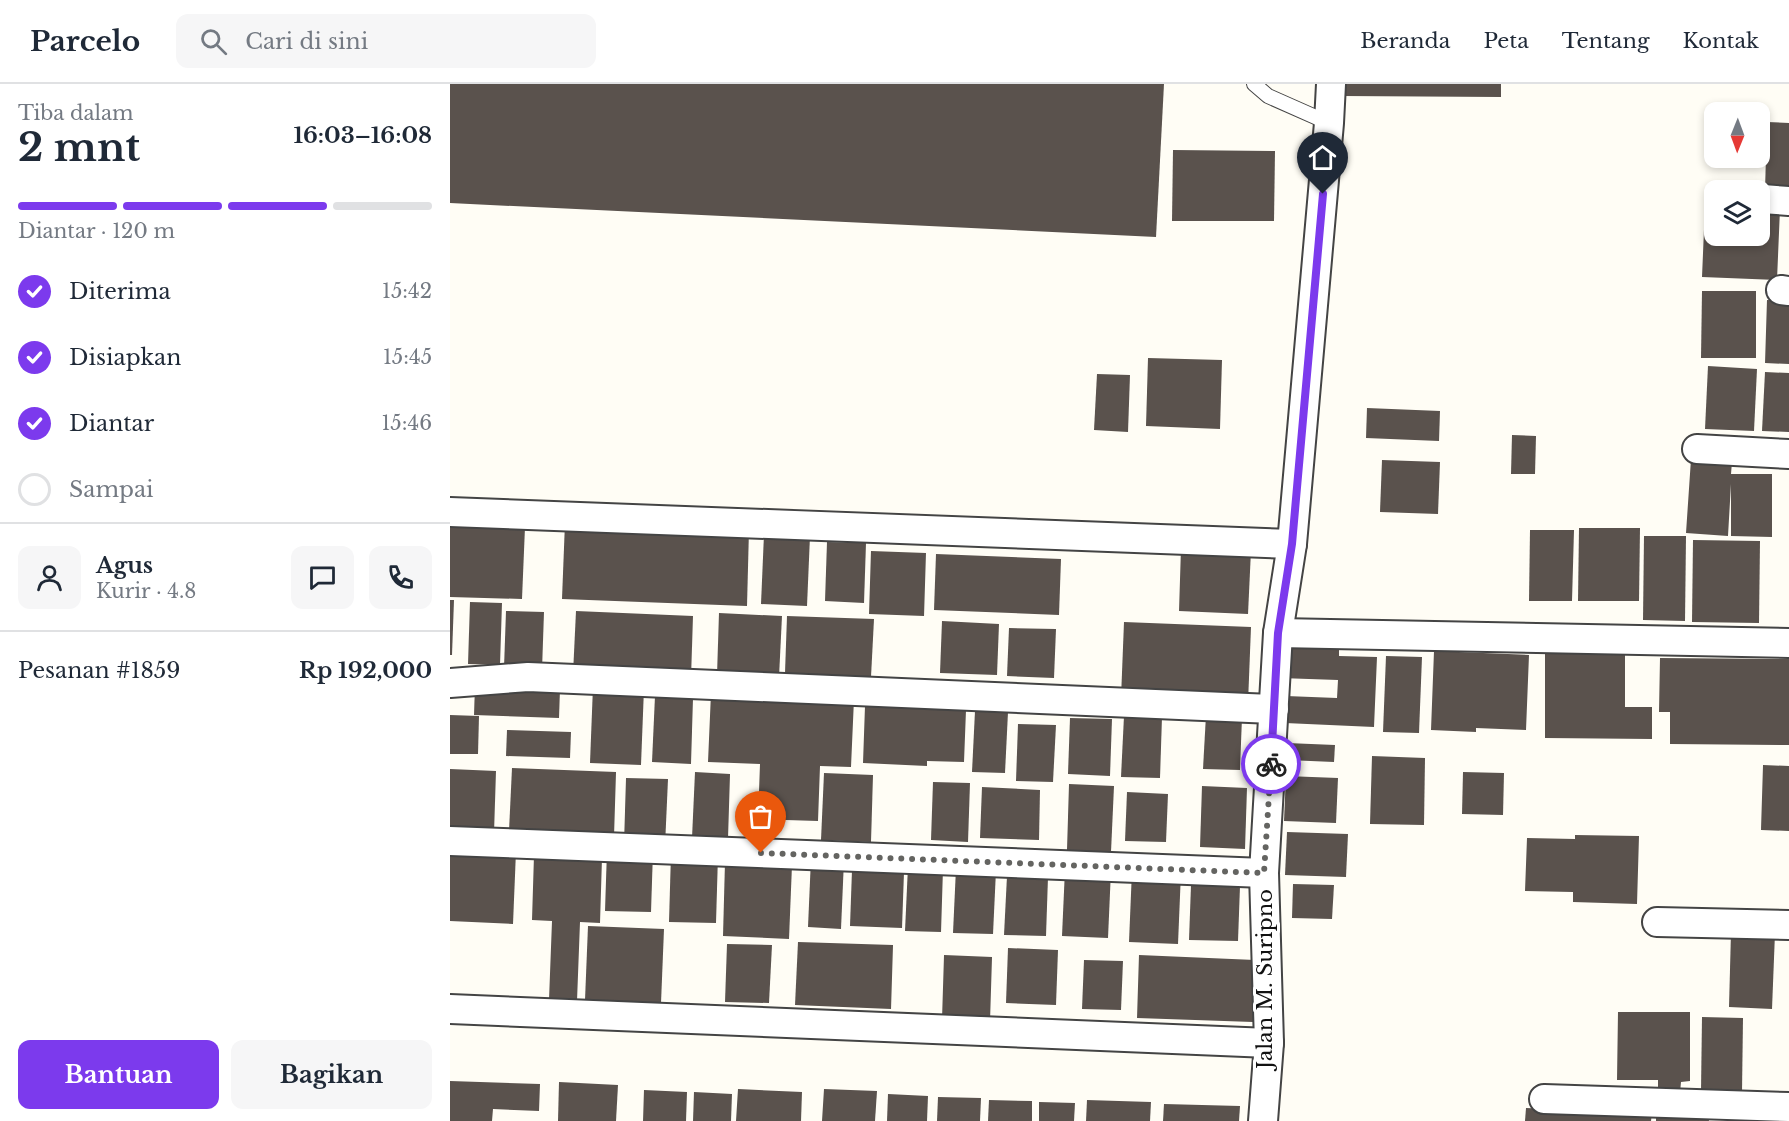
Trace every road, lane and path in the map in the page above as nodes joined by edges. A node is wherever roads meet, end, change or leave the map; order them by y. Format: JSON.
{"nodes":[{"id":1,"x":1254,"y":84,"type":"edge"},
{"id":2,"x":1331,"y":84,"type":"edge"},
{"id":3,"x":1329,"y":123,"type":"junction"},
{"id":4,"x":1696,"y":449,"type":"dead end"},
{"id":5,"x":1789,"y":454,"type":"edge"},
{"id":6,"x":450,"y":512,"type":"edge"},
{"id":7,"x":1292,"y":544,"type":"junction"},
{"id":8,"x":1278,"y":633,"type":"junction"},
{"id":9,"x":1789,"y":643,"type":"edge"},
{"id":10,"x":450,"y":683,"type":"edge"},
{"id":11,"x":1274,"y":709,"type":"junction"},
{"id":12,"x":450,"y":841,"type":"edge"},
{"id":13,"x":1264,"y":873,"type":"junction"},
{"id":14,"x":1657,"y":922,"type":"dead end"},
{"id":15,"x":1789,"y":925,"type":"edge"},
{"id":16,"x":450,"y":1009,"type":"edge"},
{"id":17,"x":1269,"y":1043,"type":"junction"},
{"id":18,"x":1544,"y":1099,"type":"dead end"},
{"id":19,"x":1789,"y":1107,"type":"edge"},
{"id":20,"x":1263,"y":1121,"type":"edge"}],
"edges":[{"from":1,"to":3,"type":"lane"},
{"from":2,"to":3,"type":"street","name":"Jalan M. Suripno"},
{"from":3,"to":7,"type":"street","name":"Jalan M. Suripno"},
{"from":4,"to":5,"type":"street"},
{"from":6,"to":7,"type":"street"},
{"from":7,"to":8,"type":"street","name":"Jalan M. Suripno"},
{"from":8,"to":9,"type":"street"},
{"from":8,"to":11,"type":"street","name":"Jalan M. Suripno"},
{"from":10,"to":11,"type":"street"},
{"from":11,"to":13,"type":"street","name":"Jalan M. Suripno"},
{"from":12,"to":13,"type":"street"},
{"from":13,"to":17,"type":"street","name":"Jalan M. Suripno"},
{"from":14,"to":15,"type":"street"},
{"from":16,"to":17,"type":"street"},
{"from":17,"to":20,"type":"street","name":"Jalan M. Suripno"},
{"from":18,"to":19,"type":"street"}]}
